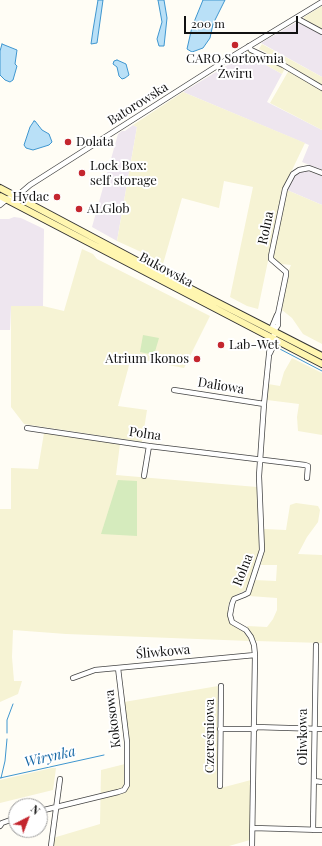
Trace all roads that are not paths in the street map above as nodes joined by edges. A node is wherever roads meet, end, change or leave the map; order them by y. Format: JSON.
{"nodes":[{"id":1,"x":322,"y":2,"type":"edge"},
{"id":2,"x":296,"y":18,"type":"junction"},
{"id":3,"x":322,"y":32,"type":"edge"},
{"id":4,"x":249,"y":46,"type":"junction"},
{"id":5,"x":322,"y":88,"type":"edge"},
{"id":6,"x":322,"y":173,"type":"edge"},
{"id":7,"x":0,"y":188,"type":"edge"},
{"id":8,"x":0,"y":196,"type":"edge"},
{"id":9,"x":16,"y":197,"type":"junction"},
{"id":10,"x":3,"y":200,"type":"edge"},
{"id":11,"x":0,"y":205,"type":"edge"},
{"id":12,"x":274,"y":331,"type":"junction"},
{"id":13,"x":273,"y":338,"type":"junction"},
{"id":14,"x":322,"y":356,"type":"edge"},
{"id":15,"x":322,"y":364,"type":"edge"},
{"id":16,"x":174,"y":390,"type":"dead end"},
{"id":17,"x":264,"y":404,"type":"junction"},
{"id":18,"x":27,"y":428,"type":"dead end"},
{"id":19,"x":149,"y":446,"type":"junction"},
{"id":20,"x":261,"y":460,"type":"junction"},
{"id":21,"x":144,"y":476,"type":"dead end"},
{"id":22,"x":307,"y":478,"type":"dead end"},
{"id":23,"x":316,"y":645,"type":"dead end"},
{"id":24,"x":256,"y":655,"type":"junction"},
{"id":25,"x":315,"y":658,"type":"junction"},
{"id":26,"x":322,"y":658,"type":"edge"},
{"id":27,"x":118,"y":668,"type":"junction"},
{"id":28,"x":73,"y":678,"type":"dead end"},
{"id":29,"x":221,"y":686,"type":"dead end"},
{"id":30,"x":255,"y":728,"type":"junction"},
{"id":31,"x":220,"y":729,"type":"junction"},
{"id":32,"x":314,"y":729,"type":"junction"},
{"id":33,"x":322,"y":729,"type":"edge"},
{"id":34,"x":60,"y":779,"type":"dead end"},
{"id":35,"x":314,"y":781,"type":"junction"},
{"id":36,"x":322,"y":782,"type":"edge"},
{"id":37,"x":220,"y":786,"type":"dead end"},
{"id":38,"x":56,"y":807,"type":"junction"},
{"id":39,"x":48,"y":809,"type":"edge"},
{"id":40,"x":253,"y":828,"type":"junction"},
{"id":41,"x":313,"y":830,"type":"junction"},
{"id":42,"x":322,"y":830,"type":"edge"},
{"id":43,"x":51,"y":846,"type":"edge"},
{"id":44,"x":252,"y":846,"type":"edge"}],
"edges":[{"from":1,"to":2,"type":"street","name":"Batorowska"},
{"from":2,"to":3,"type":"street"},
{"from":2,"to":4,"type":"street","name":"Batorowska"},
{"from":4,"to":5,"type":"street"},
{"from":4,"to":9,"type":"street","name":"Batorowska"},
{"from":6,"to":12,"type":"street","name":"Rolna"},
{"from":7,"to":9,"type":"main road","name":"Bukowska"},
{"from":8,"to":10,"type":"main road","name":"Bukowska"},
{"from":9,"to":10,"type":"street","name":"Batorowska"},
{"from":9,"to":12,"type":"main road","name":"Bukowska"},
{"from":10,"to":11,"type":"street","name":"Batorowska"},
{"from":10,"to":13,"type":"main road","name":"Bukowska"},
{"from":12,"to":13,"type":"street","name":"Rolna"},
{"from":12,"to":14,"type":"main road","name":"Bukowska"},
{"from":13,"to":15,"type":"main road","name":"Bukowska"},
{"from":13,"to":17,"type":"street","name":"Rolna"},
{"from":16,"to":17,"type":"street","name":"Daliowa"},
{"from":17,"to":20,"type":"street","name":"Rolna"},
{"from":18,"to":19,"type":"street","name":"Polna"},
{"from":19,"to":20,"type":"street","name":"Polna"},
{"from":19,"to":21,"type":"street"},
{"from":20,"to":22,"type":"street","name":"Polna"},
{"from":20,"to":24,"type":"street","name":"Rolna"},
{"from":23,"to":25,"type":"street","name":"Oliwkowa"},
{"from":24,"to":27,"type":"street","name":"Śliwkowa"},
{"from":24,"to":30,"type":"street","name":"Rolna"},
{"from":25,"to":26,"type":"street"},
{"from":25,"to":32,"type":"street","name":"Oliwkowa"},
{"from":27,"to":28,"type":"street","name":"Śliwkowa"},
{"from":27,"to":38,"type":"street","name":"Kokosowa"},
{"from":29,"to":31,"type":"street","name":"Czereśniowa"},
{"from":30,"to":31,"type":"street"},
{"from":30,"to":32,"type":"street"},
{"from":30,"to":40,"type":"street","name":"Rolna"},
{"from":31,"to":37,"type":"street","name":"Czereśniowa"},
{"from":32,"to":33,"type":"street"},
{"from":32,"to":35,"type":"street","name":"Oliwkowa"},
{"from":34,"to":38,"type":"street"},
{"from":35,"to":36,"type":"street"},
{"from":35,"to":41,"type":"street","name":"Oliwkowa"},
{"from":38,"to":39,"type":"street"},
{"from":38,"to":43,"type":"street"},
{"from":40,"to":41,"type":"street"},
{"from":40,"to":44,"type":"street","name":"Rolna"},
{"from":41,"to":42,"type":"street"}]}
